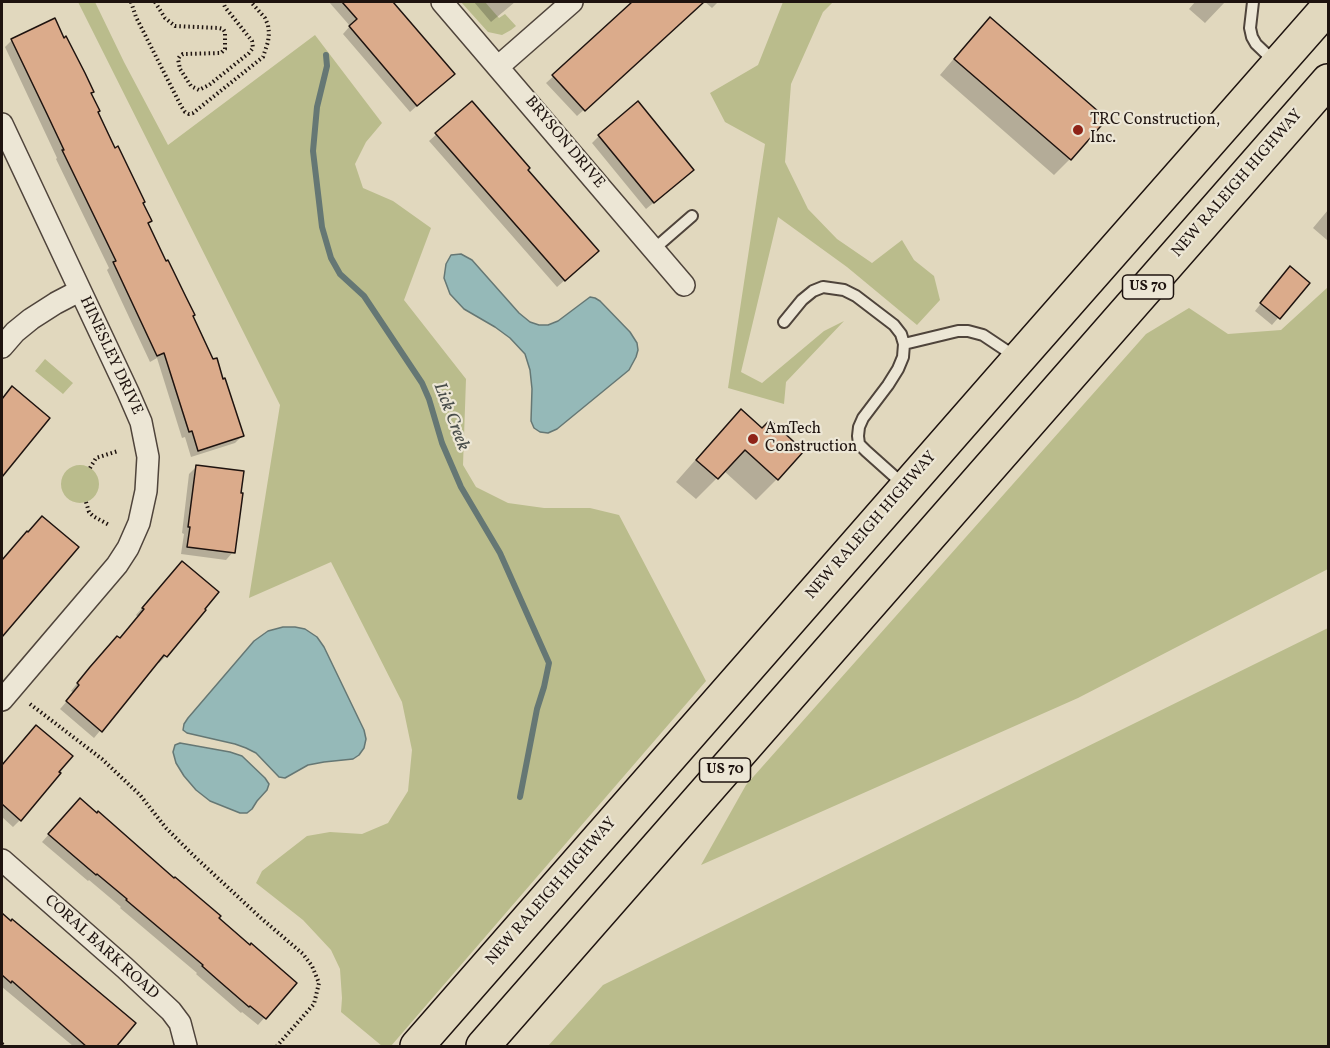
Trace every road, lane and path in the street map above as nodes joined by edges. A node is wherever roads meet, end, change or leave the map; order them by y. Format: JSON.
{"nodes":[{"id":1,"x":131,"y":2,"type":"edge"},
{"id":2,"x":155,"y":2,"type":"edge"},
{"id":3,"x":223,"y":2,"type":"edge"},
{"id":4,"x":251,"y":2,"type":"edge"},
{"id":5,"x":442,"y":2,"type":"edge"},
{"id":6,"x":572,"y":2,"type":"edge"},
{"id":7,"x":1253,"y":2,"type":"edge"},
{"id":8,"x":1329,"y":7,"type":"edge"},
{"id":9,"x":1278,"y":64,"type":"junction"},
{"id":10,"x":498,"y":66,"type":"junction"},
{"id":11,"x":1322,"y":88,"type":"edge"},
{"id":12,"x":2,"y":124,"type":"edge"},
{"id":13,"x":692,"y":216,"type":"dead end"},
{"id":14,"x":654,"y":249,"type":"junction"},
{"id":15,"x":684,"y":285,"type":"dead end"},
{"id":16,"x":79,"y":291,"type":"junction"},
{"id":17,"x":784,"y":322,"type":"dead end"},
{"id":18,"x":904,"y":344,"type":"junction"},
{"id":19,"x":2,"y":347,"type":"edge"},
{"id":20,"x":1018,"y":359,"type":"junction"},
{"id":21,"x":118,"y":451,"type":"dead end"},
{"id":22,"x":90,"y":468,"type":"dead end"},
{"id":23,"x":906,"y":487,"type":"junction"},
{"id":24,"x":86,"y":502,"type":"dead end"},
{"id":25,"x":109,"y":525,"type":"dead end"},
{"id":26,"x":2,"y":700,"type":"edge"},
{"id":27,"x":30,"y":704,"type":"dead end"},
{"id":28,"x":2,"y":860,"type":"edge"},
{"id":29,"x":186,"y":1047,"type":"edge"},
{"id":30,"x":277,"y":1047,"type":"edge"},
{"id":31,"x":417,"y":1047,"type":"edge"},
{"id":32,"x":483,"y":1047,"type":"edge"}],
"edges":[{"from":1,"to":4,"type":"path"},
{"from":2,"to":3,"type":"path"},
{"from":5,"to":10,"type":"street","name":"BRYSON DRIVE"},
{"from":6,"to":10,"type":"street"},
{"from":7,"to":9,"type":"lane"},
{"from":8,"to":9,"type":"highway","name":"NEW RALEIGH HIGHWAY","number":"US 70"},
{"from":9,"to":11,"type":"highway"},
{"from":9,"to":20,"type":"highway","name":"NEW RALEIGH HIGHWAY","number":"US 70"},
{"from":10,"to":14,"type":"street","name":"BRYSON DRIVE"},
{"from":11,"to":32,"type":"highway","name":"NEW RALEIGH HIGHWAY","number":"US 70"},
{"from":12,"to":16,"type":"street","name":"HINESLEY DRIVE"},
{"from":13,"to":14,"type":"lane"},
{"from":14,"to":15,"type":"street","name":"BRYSON DRIVE"},
{"from":16,"to":19,"type":"street"},
{"from":16,"to":26,"type":"street","name":"HINESLEY DRIVE"},
{"from":17,"to":18,"type":"lane"},
{"from":18,"to":20,"type":"lane"},
{"from":18,"to":23,"type":"lane"},
{"from":20,"to":23,"type":"highway","name":"NEW RALEIGH HIGHWAY","number":"US 70"},
{"from":21,"to":22,"type":"path"},
{"from":23,"to":31,"type":"highway","name":"NEW RALEIGH HIGHWAY","number":"US 70"},
{"from":24,"to":25,"type":"path"},
{"from":27,"to":30,"type":"path"},
{"from":28,"to":29,"type":"street","name":"CORAL BARK ROAD"}]}
